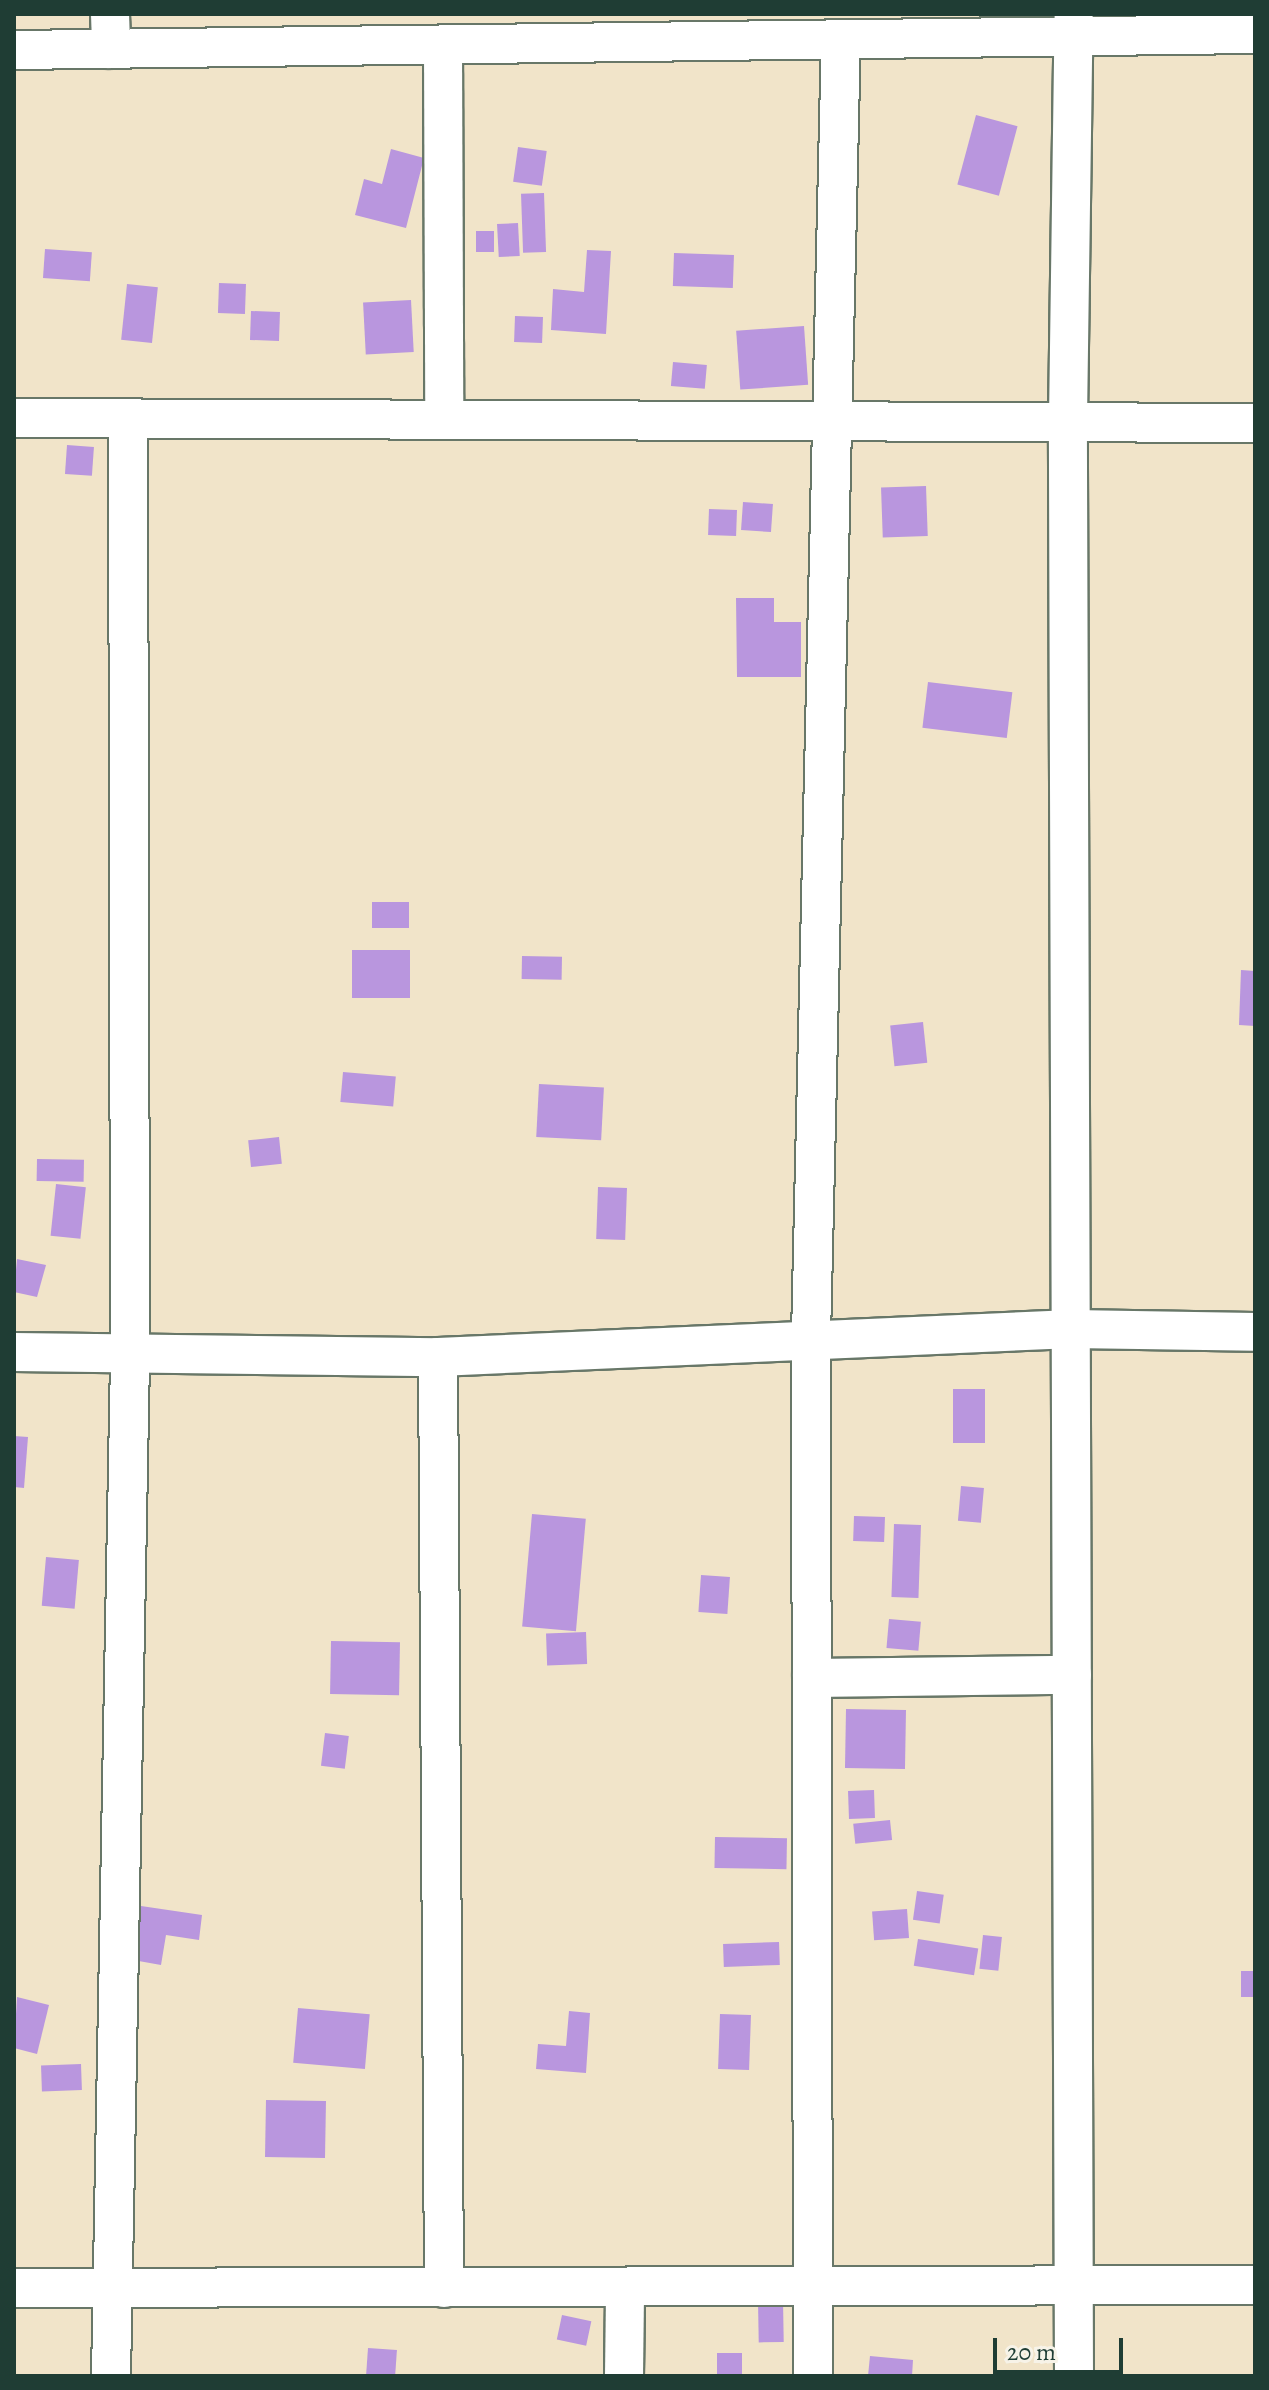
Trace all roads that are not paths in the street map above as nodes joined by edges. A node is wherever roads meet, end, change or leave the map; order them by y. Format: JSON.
{"nodes":[{"id":1,"x":1074,"y":25,"type":"edge"},
{"id":2,"x":110,"y":31,"type":"edge"},
{"id":3,"x":1255,"y":34,"type":"edge"},
{"id":4,"x":841,"y":39,"type":"junction"},
{"id":5,"x":443,"y":45,"type":"junction"},
{"id":6,"x":14,"y":50,"type":"edge"},
{"id":7,"x":832,"y":417,"type":"junction"},
{"id":8,"x":14,"y":418,"type":"edge"},
{"id":9,"x":128,"y":418,"type":"junction"},
{"id":10,"x":444,"y":418,"type":"junction"},
{"id":11,"x":1068,"y":419,"type":"junction"},
{"id":12,"x":1255,"y":423,"type":"edge"},
{"id":13,"x":1072,"y":1329,"type":"junction"},
{"id":14,"x":1255,"y":1332,"type":"edge"},
{"id":15,"x":811,"y":1337,"type":"junction"},
{"id":16,"x":14,"y":1352,"type":"edge"},
{"id":17,"x":130,"y":1355,"type":"junction"},
{"id":18,"x":438,"y":1357,"type":"junction"},
{"id":19,"x":1072,"y":1675,"type":"junction"},
{"id":20,"x":812,"y":1678,"type":"junction"},
{"id":21,"x":1074,"y":2285,"type":"junction"},
{"id":22,"x":1255,"y":2285,"type":"edge"},
{"id":23,"x":812,"y":2287,"type":"junction"},
{"id":24,"x":14,"y":2288,"type":"edge"},
{"id":25,"x":444,"y":2288,"type":"junction"},
{"id":26,"x":625,"y":2288,"type":"junction"},
{"id":27,"x":112,"y":2289,"type":"junction"},
{"id":28,"x":111,"y":2376,"type":"edge"},
{"id":29,"x":624,"y":2376,"type":"edge"},
{"id":30,"x":813,"y":2376,"type":"edge"},
{"id":31,"x":1074,"y":2376,"type":"edge"}],
"edges":[{"from":1,"to":3,"type":"street"},
{"from":1,"to":4,"type":"street"},
{"from":1,"to":11,"type":"street"},
{"from":2,"to":5,"type":"street"},
{"from":2,"to":6,"type":"street"},
{"from":4,"to":5,"type":"street"},
{"from":4,"to":7,"type":"street"},
{"from":5,"to":10,"type":"street"},
{"from":7,"to":10,"type":"street"},
{"from":7,"to":11,"type":"street"},
{"from":7,"to":15,"type":"street"},
{"from":8,"to":9,"type":"street"},
{"from":9,"to":10,"type":"street"},
{"from":9,"to":17,"type":"street"},
{"from":11,"to":12,"type":"street"},
{"from":11,"to":13,"type":"street"},
{"from":13,"to":14,"type":"street"},
{"from":13,"to":15,"type":"street"},
{"from":13,"to":19,"type":"street"},
{"from":15,"to":18,"type":"street"},
{"from":15,"to":20,"type":"street"},
{"from":16,"to":17,"type":"street"},
{"from":17,"to":18,"type":"street"},
{"from":17,"to":27,"type":"street"},
{"from":18,"to":25,"type":"street"},
{"from":19,"to":20,"type":"street"},
{"from":19,"to":21,"type":"street"},
{"from":20,"to":23,"type":"street"},
{"from":21,"to":22,"type":"street"},
{"from":21,"to":23,"type":"street"},
{"from":21,"to":31,"type":"street"},
{"from":23,"to":26,"type":"street"},
{"from":23,"to":30,"type":"street"},
{"from":24,"to":27,"type":"street"},
{"from":25,"to":26,"type":"street"},
{"from":25,"to":27,"type":"street"},
{"from":26,"to":29,"type":"street"},
{"from":27,"to":28,"type":"street"}]}
